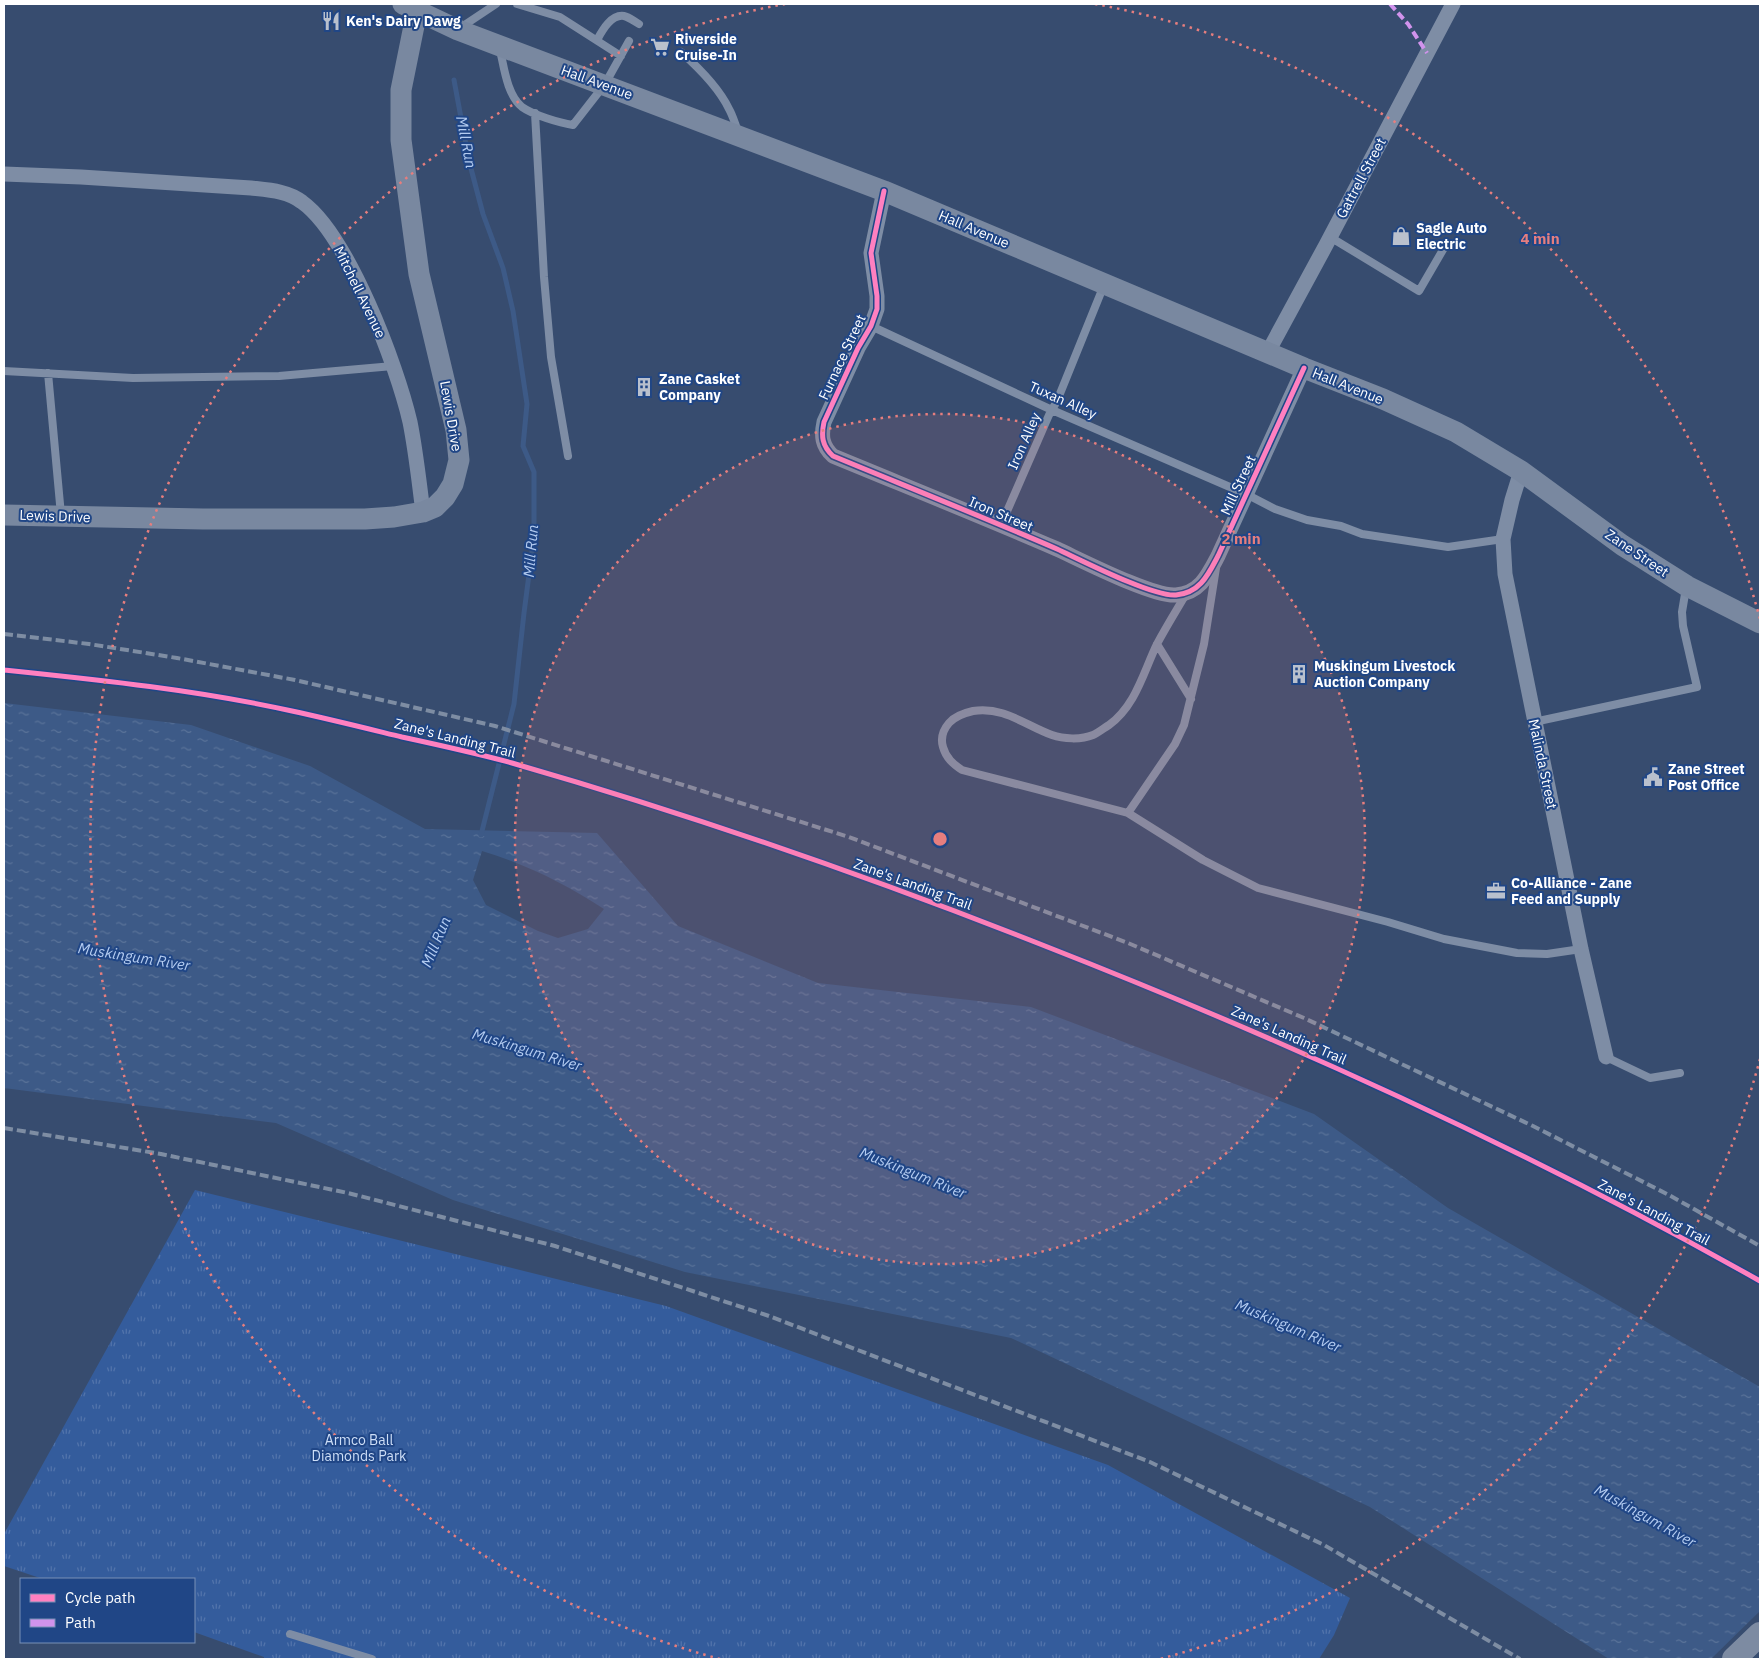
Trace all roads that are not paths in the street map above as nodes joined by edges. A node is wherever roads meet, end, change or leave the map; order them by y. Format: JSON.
{"nodes":[{"id":1,"x":496,"y":4,"type":"edge"},
{"id":2,"x":517,"y":4,"type":"edge"},
{"id":3,"x":1452,"y":4,"type":"edge"},
{"id":4,"x":410,"y":7,"type":"edge"},
{"id":5,"x":639,"y":24,"type":"dead end"},
{"id":6,"x":458,"y":30,"type":"junction"},
{"id":7,"x":597,"y":40,"type":"junction"},
{"id":8,"x":629,"y":41,"type":"dead end"},
{"id":9,"x":499,"y":45,"type":"junction"},
{"id":10,"x":681,"y":52,"type":"dead end"},
{"id":11,"x":621,"y":56,"type":"junction"},
{"id":12,"x":605,"y":84,"type":"junction"},
{"id":13,"x":535,"y":113,"type":"junction"},
{"id":14,"x":740,"y":135,"type":"junction"},
{"id":15,"x":4,"y":174,"type":"edge"},
{"id":16,"x":884,"y":191,"type":"junction"},
{"id":17,"x":1330,"y":237,"type":"junction"},
{"id":18,"x":1444,"y":248,"type":"dead end"},
{"id":19,"x":1105,"y":284,"type":"junction"},
{"id":20,"x":871,"y":326,"type":"junction"},
{"id":21,"x":1268,"y":352,"type":"junction"},
{"id":22,"x":393,"y":366,"type":"junction"},
{"id":23,"x":1304,"y":368,"type":"junction"},
{"id":24,"x":4,"y":371,"type":"edge"},
{"id":25,"x":48,"y":372,"type":"junction"},
{"id":26,"x":1052,"y":410,"type":"junction"},
{"id":27,"x":823,"y":443,"type":"joint"},
{"id":28,"x":568,"y":456,"type":"dead end"},
{"id":29,"x":1521,"y":471,"type":"junction"},
{"id":30,"x":1246,"y":494,"type":"junction"},
{"id":31,"x":423,"y":512,"type":"junction"},
{"id":32,"x":4,"y":514,"type":"edge"},
{"id":33,"x":61,"y":517,"type":"junction"},
{"id":34,"x":1001,"y":526,"type":"junction"},
{"id":35,"x":1503,"y":539,"type":"junction"},
{"id":36,"x":1218,"y":556,"type":"junction"},
{"id":37,"x":1687,"y":586,"type":"junction"},
{"id":38,"x":1181,"y":594,"type":"junction"},
{"id":39,"x":1760,"y":623,"type":"edge"},
{"id":40,"x":1157,"y":644,"type":"junction"},
{"id":41,"x":1191,"y":699,"type":"junction"},
{"id":42,"x":1534,"y":722,"type":"junction"},
{"id":43,"x":1128,"y":813,"type":"junction"},
{"id":44,"x":1581,"y":950,"type":"junction"},
{"id":45,"x":1606,"y":1057,"type":"joint"},
{"id":46,"x":1680,"y":1073,"type":"dead end"},
{"id":47,"x":290,"y":1634,"type":"dead end"},
{"id":48,"x":1760,"y":1634,"type":"edge"},
{"id":49,"x":372,"y":1659,"type":"edge"},
{"id":50,"x":1734,"y":1659,"type":"edge"}],
"edges":[{"from":1,"to":6,"type":"lane"},
{"from":2,"to":7,"type":"lane"},
{"from":3,"to":17,"type":"street","name":"Gattrell Street"},
{"from":4,"to":6,"type":"main road","name":"Hall Avenue"},
{"from":4,"to":31,"type":"main road","name":"Lewis Drive"},
{"from":5,"to":7,"type":"lane"},
{"from":6,"to":9,"type":"main road","name":"Hall Avenue"},
{"from":7,"to":11,"type":"lane"},
{"from":8,"to":11,"type":"lane"},
{"from":9,"to":12,"type":"main road","name":"Hall Avenue"},
{"from":9,"to":13,"type":"lane"},
{"from":10,"to":14,"type":"lane"},
{"from":11,"to":12,"type":"lane"},
{"from":12,"to":13,"type":"lane"},
{"from":12,"to":14,"type":"main road","name":"Hall Avenue"},
{"from":13,"to":28,"type":"lane"},
{"from":14,"to":16,"type":"main road","name":"Hall Avenue"},
{"from":15,"to":22,"type":"street","name":"Mitchell Avenue"},
{"from":16,"to":19,"type":"main road","name":"Hall Avenue"},
{"from":16,"to":20,"type":"street","name":"Furnace Street"},
{"from":17,"to":18,"type":"lane"},
{"from":17,"to":21,"type":"street","name":"Gattrell Street"},
{"from":19,"to":21,"type":"main road","name":"Hall Avenue"},
{"from":19,"to":26,"type":"lane","name":"Iron Alley"},
{"from":20,"to":26,"type":"lane","name":"Tuxan Alley"},
{"from":20,"to":27,"type":"street","name":"Furnace Street"},
{"from":21,"to":23,"type":"main road","name":"Hall Avenue"},
{"from":22,"to":25,"type":"lane"},
{"from":22,"to":31,"type":"street","name":"Mitchell Avenue"},
{"from":23,"to":29,"type":"main road","name":"Hall Avenue"},
{"from":23,"to":30,"type":"street","name":"Mill Street"},
{"from":24,"to":25,"type":"lane"},
{"from":25,"to":33,"type":"lane"},
{"from":26,"to":30,"type":"lane","name":"Tuxan Alley"},
{"from":26,"to":34,"type":"lane","name":"Iron Alley"},
{"from":27,"to":34,"type":"street","name":"Iron Street"},
{"from":29,"to":35,"type":"street","name":"Malinda Street"},
{"from":29,"to":37,"type":"main road","name":"Zane Street"},
{"from":30,"to":35,"type":"lane","name":"Tuxan Alley"},
{"from":30,"to":36,"type":"street","name":"Mill Street"},
{"from":31,"to":33,"type":"main road","name":"Lewis Drive"},
{"from":32,"to":33,"type":"main road","name":"Lewis Drive"},
{"from":34,"to":38,"type":"street","name":"Iron Street"},
{"from":35,"to":42,"type":"street","name":"Malinda Street"},
{"from":36,"to":38,"type":"street","name":"Mill Street"},
{"from":36,"to":41,"type":"lane"},
{"from":37,"to":39,"type":"main road","name":"Zane Street"},
{"from":37,"to":42,"type":"lane"},
{"from":38,"to":40,"type":"lane"},
{"from":40,"to":41,"type":"lane"},
{"from":40,"to":43,"type":"lane"},
{"from":41,"to":43,"type":"lane"},
{"from":42,"to":44,"type":"street","name":"Malinda Street"},
{"from":43,"to":44,"type":"lane"},
{"from":44,"to":45,"type":"street","name":"Malinda Street"},
{"from":45,"to":46,"type":"lane"},
{"from":47,"to":49,"type":"lane"},
{"from":48,"to":50,"type":"main road"}]}
